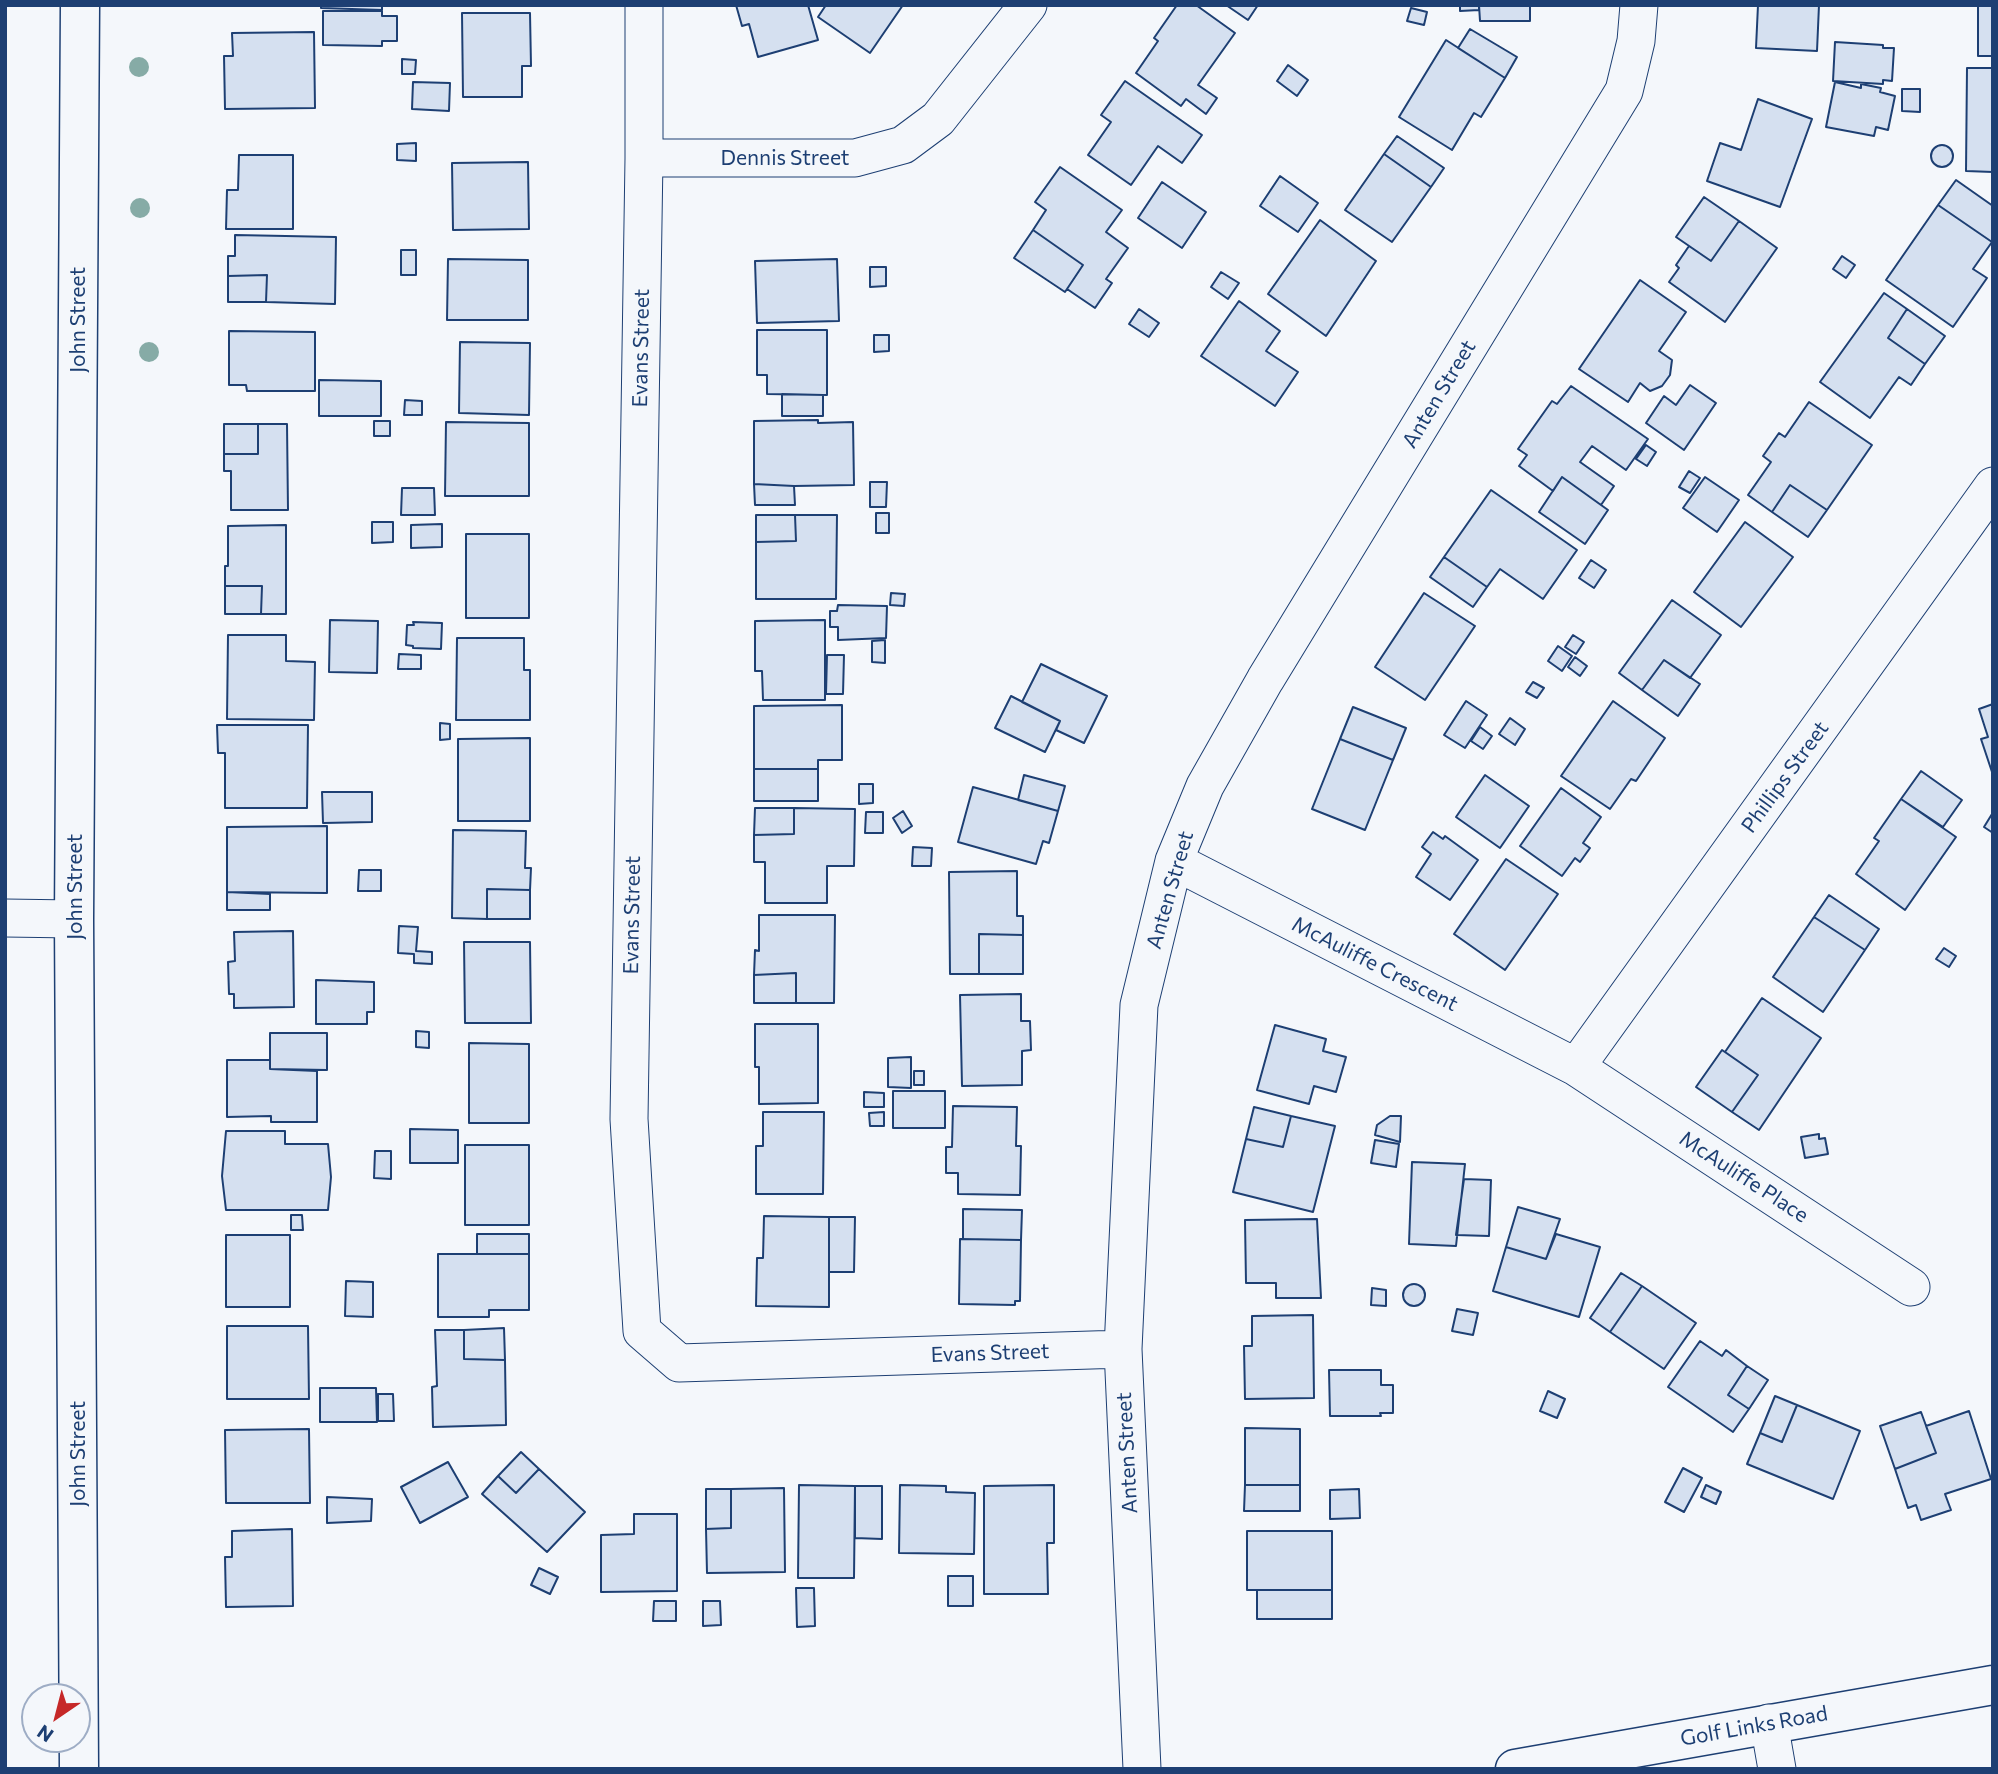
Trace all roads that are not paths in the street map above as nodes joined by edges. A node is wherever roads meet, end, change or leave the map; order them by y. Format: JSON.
{"nodes":[{"id":1,"x":80,"y":5,"type":"edge"},
{"id":2,"x":644,"y":5,"type":"edge"},
{"id":3,"x":1028,"y":5,"type":"edge"},
{"id":4,"x":1639,"y":5,"type":"edge"},
{"id":5,"x":644,"y":158,"type":"junction"},
{"id":6,"x":1993,"y":486,"type":"edge"},
{"id":7,"x":1174,"y":861,"type":"junction"},
{"id":8,"x":5,"y":918,"type":"edge"},
{"id":9,"x":74,"y":919,"type":"junction"},
{"id":10,"x":1576,"y":1068,"type":"junction"},
{"id":11,"x":1911,"y":1287,"type":"dead end"},
{"id":12,"x":1123,"y":1349,"type":"junction"},
{"id":13,"x":1993,"y":1685,"type":"edge"},
{"id":14,"x":1769,"y":1724,"type":"junction"},
{"id":15,"x":79,"y":1769,"type":"edge"},
{"id":16,"x":1142,"y":1769,"type":"edge"},
{"id":17,"x":1515,"y":1769,"type":"edge"},
{"id":18,"x":1777,"y":1769,"type":"edge"}],
"edges":[{"from":1,"to":9,"type":"main road","name":"John Street"},
{"from":2,"to":5,"type":"street","name":"Evans Street"},
{"from":3,"to":5,"type":"street","name":"Dennis Street"},
{"from":4,"to":7,"type":"street","name":"Anten Street"},
{"from":5,"to":12,"type":"street","name":"Evans Street"},
{"from":6,"to":10,"type":"street","name":"Phillips Street"},
{"from":7,"to":10,"type":"street","name":"McAuliffe Crescent"},
{"from":7,"to":12,"type":"street","name":"Anten Street"},
{"from":8,"to":9,"type":"street"},
{"from":9,"to":15,"type":"main road","name":"John Street"},
{"from":10,"to":11,"type":"street","name":"McAuliffe Place"},
{"from":12,"to":16,"type":"street","name":"Anten Street"},
{"from":13,"to":14,"type":"main road","name":"Golf Links Road"},
{"from":14,"to":17,"type":"main road","name":"Golf Links Road"},
{"from":14,"to":18,"type":"street"}]}
